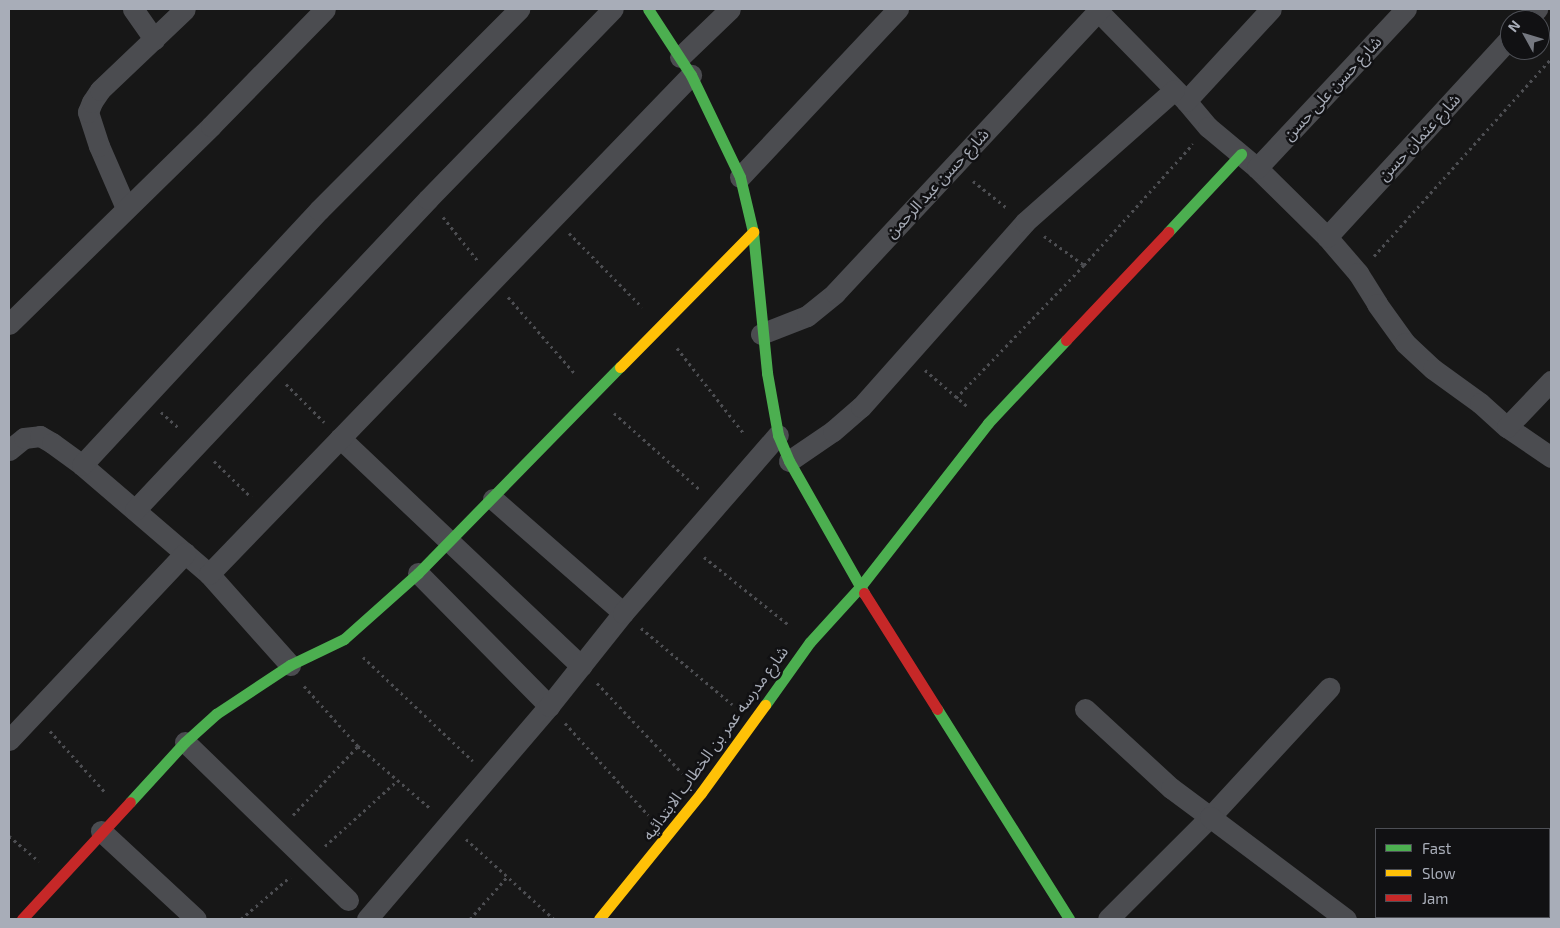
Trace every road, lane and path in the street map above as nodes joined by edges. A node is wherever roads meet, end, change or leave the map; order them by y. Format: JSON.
{"nodes":[{"id":1,"x":133,"y":9,"type":"edge"},
{"id":2,"x":185,"y":9,"type":"edge"},
{"id":3,"x":326,"y":9,"type":"edge"},
{"id":4,"x":519,"y":9,"type":"edge"},
{"id":5,"x":613,"y":9,"type":"edge"},
{"id":6,"x":648,"y":9,"type":"edge"},
{"id":7,"x":730,"y":9,"type":"edge"},
{"id":8,"x":898,"y":9,"type":"edge"},
{"id":9,"x":1271,"y":9,"type":"edge"},
{"id":10,"x":1406,"y":9,"type":"edge"},
{"id":11,"x":1098,"y":10,"type":"edge"},
{"id":12,"x":154,"y":39,"type":"junction"},
{"id":13,"x":1500,"y":49,"type":"edge"},
{"id":14,"x":1551,"y":59,"type":"edge"},
{"id":15,"x":686,"y":66,"type":"junction"},
{"id":16,"x":1180,"y":96,"type":"junction"},
{"id":17,"x":1208,"y":127,"type":"junction"},
{"id":18,"x":1240,"y":154,"type":"junction"},
{"id":19,"x":953,"y":165,"type":"junction"},
{"id":20,"x":1257,"y":168,"type":"junction"},
{"id":21,"x":740,"y":177,"type":"junction"},
{"id":22,"x":428,"y":199,"type":"junction"},
{"id":23,"x":126,"y":208,"type":"junction"},
{"id":24,"x":553,"y":216,"type":"junction"},
{"id":25,"x":1025,"y":222,"type":"junction"},
{"id":26,"x":752,"y":232,"type":"junction"},
{"id":27,"x":1327,"y":237,"type":"junction"},
{"id":28,"x":1084,"y":265,"type":"junction"},
{"id":29,"x":1358,"y":274,"type":"junction"},
{"id":30,"x":492,"y":278,"type":"junction"},
{"id":31,"x":9,"y":324,"type":"edge"},
{"id":32,"x":661,"y":327,"type":"junction"},
{"id":33,"x":762,"y":334,"type":"junction"},
{"id":34,"x":908,"y":355,"type":"junction"},
{"id":35,"x":269,"y":366,"type":"junction"},
{"id":36,"x":1551,"y":381,"type":"edge"},
{"id":37,"x":594,"y":395,"type":"junction"},
{"id":38,"x":144,"y":397,"type":"junction"},
{"id":39,"x":1507,"y":427,"type":"junction"},
{"id":40,"x":778,"y":435,"type":"junction"},
{"id":41,"x":340,"y":438,"type":"junction"},
{"id":42,"x":197,"y":444,"type":"junction"},
{"id":43,"x":9,"y":450,"type":"edge"},
{"id":44,"x":1549,"y":453,"type":"edge"},
{"id":45,"x":760,"y":454,"type":"junction"},
{"id":46,"x":789,"y":461,"type":"junction"},
{"id":47,"x":82,"y":466,"type":"junction"},
{"id":48,"x":493,"y":499,"type":"junction"},
{"id":49,"x":716,"y":504,"type":"junction"},
{"id":50,"x":135,"y":510,"type":"junction"},
{"id":51,"x":267,"y":513,"type":"junction"},
{"id":52,"x":451,"y":540,"type":"junction"},
{"id":53,"x":684,"y":540,"type":"junction"},
{"id":54,"x":185,"y":553,"type":"junction"},
{"id":55,"x":418,"y":573,"type":"junction"},
{"id":56,"x":209,"y":574,"type":"junction"},
{"id":57,"x":860,"y":588,"type":"junction"},
{"id":58,"x":623,"y":613,"type":"junction"},
{"id":59,"x":344,"y":639,"type":"junction"},
{"id":60,"x":810,"y":642,"type":"junction"},
{"id":61,"x":290,"y":665,"type":"junction"},
{"id":62,"x":581,"y":666,"type":"junction"},
{"id":63,"x":1329,"y":688,"type":"dead end"},
{"id":64,"x":549,"y":706,"type":"junction"},
{"id":65,"x":1085,"y":709,"type":"dead end"},
{"id":66,"x":34,"y":714,"type":"junction"},
{"id":67,"x":754,"y":722,"type":"junction"},
{"id":68,"x":9,"y":740,"type":"edge"},
{"id":69,"x":185,"y":742,"type":"junction"},
{"id":70,"x":358,"y":746,"type":"junction"},
{"id":71,"x":490,"y":776,"type":"junction"},
{"id":72,"x":397,"y":781,"type":"junction"},
{"id":73,"x":702,"y":793,"type":"junction"},
{"id":74,"x":121,"y":810,"type":"junction"},
{"id":75,"x":1210,"y":817,"type":"junction"},
{"id":76,"x":450,"y":824,"type":"junction"},
{"id":77,"x":101,"y":832,"type":"junction"},
{"id":78,"x":278,"y":832,"type":"junction"},
{"id":79,"x":9,"y":836,"type":"edge"},
{"id":80,"x":668,"y":836,"type":"junction"},
{"id":81,"x":308,"y":862,"type":"junction"},
{"id":82,"x":507,"y":877,"type":"junction"},
{"id":83,"x":59,"y":878,"type":"junction"},
{"id":84,"x":348,"y":900,"type":"dead end"},
{"id":85,"x":29,"y":917,"type":"edge"},
{"id":86,"x":196,"y":919,"type":"edge"},
{"id":87,"x":241,"y":919,"type":"edge"},
{"id":88,"x":367,"y":919,"type":"edge"},
{"id":89,"x":470,"y":919,"type":"edge"},
{"id":90,"x":554,"y":919,"type":"edge"},
{"id":91,"x":599,"y":919,"type":"edge"},
{"id":92,"x":1069,"y":919,"type":"edge"},
{"id":93,"x":1108,"y":919,"type":"edge"},
{"id":94,"x":1346,"y":919,"type":"edge"}],
"edges":[{"from":1,"to":12,"type":"street"},
{"from":2,"to":12,"type":"street"},
{"from":3,"to":23,"type":"street"},
{"from":4,"to":38,"type":"street"},
{"from":5,"to":22,"type":"street"},
{"from":6,"to":15,"type":"street"},
{"from":7,"to":15,"type":"street"},
{"from":8,"to":21,"type":"street"},
{"from":9,"to":16,"type":"street"},
{"from":10,"to":20,"type":"street","name":"شارع حسن على حسن"},
{"from":11,"to":16,"type":"street"},
{"from":11,"to":19,"type":"street","name":"شارع حسن عبد الرحمن"},
{"from":12,"to":23,"type":"street"},
{"from":13,"to":27,"type":"street","name":"شارع عثمان حسن"},
{"from":14,"to":29,"type":"path"},
{"from":15,"to":21,"type":"street"},
{"from":15,"to":24,"type":"street"},
{"from":16,"to":17,"type":"street"},
{"from":16,"to":25,"type":"street"},
{"from":17,"to":18,"type":"street"},
{"from":17,"to":28,"type":"path"},
{"from":18,"to":20,"type":"street"},
{"from":18,"to":57,"type":"street","name":"شارع مدرسه عمر بن الخطاب الابتدائيه"},
{"from":19,"to":25,"type":"path"},
{"from":19,"to":33,"type":"street","name":"شارع حسن عبد الرحمن"},
{"from":20,"to":27,"type":"street"},
{"from":21,"to":26,"type":"street"},
{"from":22,"to":30,"type":"path"},
{"from":22,"to":35,"type":"street"},
{"from":23,"to":31,"type":"street"},
{"from":24,"to":30,"type":"street"},
{"from":24,"to":32,"type":"path"},
{"from":25,"to":28,"type":"path"},
{"from":25,"to":34,"type":"street"},
{"from":26,"to":32,"type":"street"},
{"from":26,"to":33,"type":"street"},
{"from":27,"to":29,"type":"street"},
{"from":28,"to":34,"type":"path"},
{"from":29,"to":39,"type":"street"},
{"from":30,"to":37,"type":"path"},
{"from":30,"to":41,"type":"street"},
{"from":32,"to":37,"type":"street"},
{"from":32,"to":45,"type":"path"},
{"from":33,"to":40,"type":"street"},
{"from":34,"to":46,"type":"street"},
{"from":35,"to":41,"type":"path"},
{"from":35,"to":42,"type":"street"},
{"from":36,"to":39,"type":"street"},
{"from":37,"to":48,"type":"street"},
{"from":37,"to":49,"type":"path"},
{"from":38,"to":42,"type":"path"},
{"from":38,"to":47,"type":"street"},
{"from":39,"to":44,"type":"street"},
{"from":40,"to":45,"type":"street"},
{"from":40,"to":46,"type":"street"},
{"from":41,"to":51,"type":"street"},
{"from":41,"to":52,"type":"street"},
{"from":42,"to":50,"type":"street"},
{"from":42,"to":51,"type":"path"},
{"from":43,"to":47,"type":"street"},
{"from":45,"to":49,"type":"street"},
{"from":46,"to":57,"type":"street"},
{"from":47,"to":50,"type":"street"},
{"from":48,"to":52,"type":"street"},
{"from":48,"to":58,"type":"street"},
{"from":49,"to":53,"type":"street"},
{"from":50,"to":54,"type":"street"},
{"from":51,"to":56,"type":"street"},
{"from":52,"to":55,"type":"street"},
{"from":52,"to":62,"type":"street"},
{"from":53,"to":58,"type":"street"},
{"from":53,"to":60,"type":"path"},
{"from":54,"to":56,"type":"street"},
{"from":54,"to":66,"type":"street"},
{"from":55,"to":59,"type":"street"},
{"from":55,"to":64,"type":"street"},
{"from":56,"to":61,"type":"street"},
{"from":57,"to":60,"type":"street","name":"شارع مدرسه عمر بن الخطاب الابتدائيه"},
{"from":57,"to":92,"type":"street"},
{"from":58,"to":62,"type":"street"},
{"from":58,"to":67,"type":"path"},
{"from":59,"to":61,"type":"street"},
{"from":59,"to":71,"type":"path"},
{"from":60,"to":67,"type":"street","name":"شارع مدرسه عمر بن الخطاب الابتدائيه"},
{"from":61,"to":69,"type":"street"},
{"from":61,"to":70,"type":"path"},
{"from":62,"to":64,"type":"street"},
{"from":62,"to":73,"type":"path"},
{"from":63,"to":75,"type":"street"},
{"from":64,"to":71,"type":"street"},
{"from":64,"to":80,"type":"path"},
{"from":65,"to":75,"type":"street"},
{"from":66,"to":68,"type":"street"},
{"from":66,"to":74,"type":"path"},
{"from":67,"to":73,"type":"street","name":"شارع مدرسه عمر بن الخطاب الابتدائيه"},
{"from":69,"to":74,"type":"street"},
{"from":69,"to":78,"type":"street"},
{"from":70,"to":72,"type":"path"},
{"from":70,"to":78,"type":"path"},
{"from":71,"to":76,"type":"street"},
{"from":72,"to":76,"type":"path"},
{"from":72,"to":81,"type":"path"},
{"from":73,"to":80,"type":"street","name":"شارع مدرسه عمر بن الخطاب الابتدائيه"},
{"from":74,"to":77,"type":"street"},
{"from":75,"to":93,"type":"street"},
{"from":75,"to":94,"type":"street"},
{"from":76,"to":82,"type":"path"},
{"from":76,"to":88,"type":"street"},
{"from":77,"to":83,"type":"street"},
{"from":77,"to":86,"type":"street"},
{"from":78,"to":81,"type":"street"},
{"from":79,"to":83,"type":"path"},
{"from":80,"to":91,"type":"street","name":"شارع مدرسه عمر بن الخطاب الابتدائيه"},
{"from":81,"to":84,"type":"street"},
{"from":81,"to":87,"type":"path"},
{"from":82,"to":89,"type":"path"},
{"from":82,"to":90,"type":"path"},
{"from":83,"to":85,"type":"street"}]}
